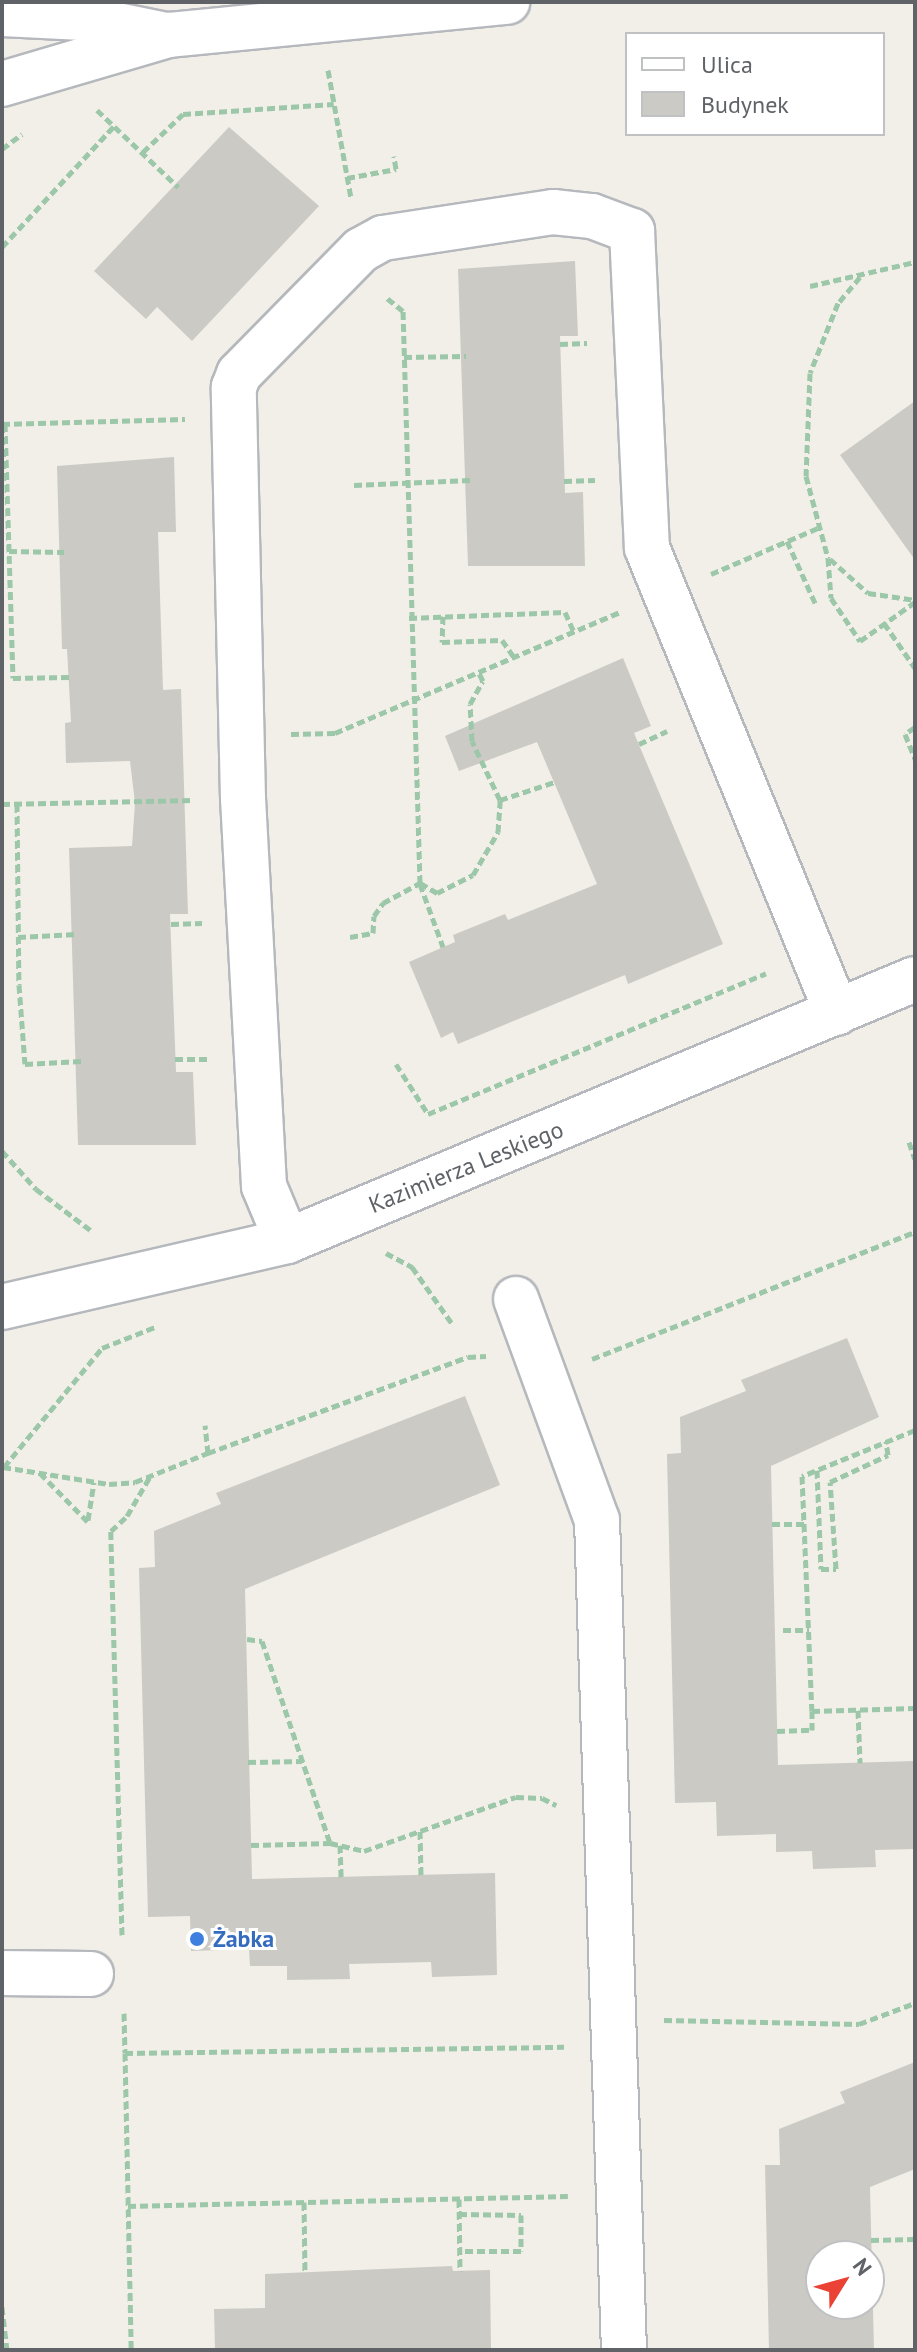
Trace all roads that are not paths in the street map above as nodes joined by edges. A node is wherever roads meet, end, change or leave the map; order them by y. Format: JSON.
{"nodes":[{"id":1,"x":507,"y":2,"type":"edge"},
{"id":2,"x":2,"y":14,"type":"edge"},
{"id":3,"x":169,"y":35,"type":"junction"},
{"id":4,"x":2,"y":84,"type":"edge"},
{"id":5,"x":915,"y":979,"type":"edge"},
{"id":6,"x":837,"y":1013,"type":"junction"},
{"id":7,"x":287,"y":1241,"type":"junction"},
{"id":8,"x":516,"y":1299,"type":"dead end"},
{"id":9,"x":2,"y":1307,"type":"edge"},
{"id":10,"x":2,"y":1973,"type":"edge"},
{"id":11,"x":112,"y":1974,"type":"road end"},
{"id":12,"x":624,"y":2350,"type":"edge"}],
"edges":[{"from":1,"to":3,"type":"street"},
{"from":2,"to":3,"type":"street"},
{"from":3,"to":4,"type":"street"},
{"from":5,"to":6,"type":"street","name":"Kazimierza Leskiego"},
{"from":6,"to":7,"type":"street","name":"Kazimierza Leskiego"},
{"from":6,"to":7,"type":"street"},
{"from":7,"to":9,"type":"street","name":"Kazimierza Leskiego"},
{"from":8,"to":12,"type":"street"},
{"from":10,"to":11,"type":"street"}]}
